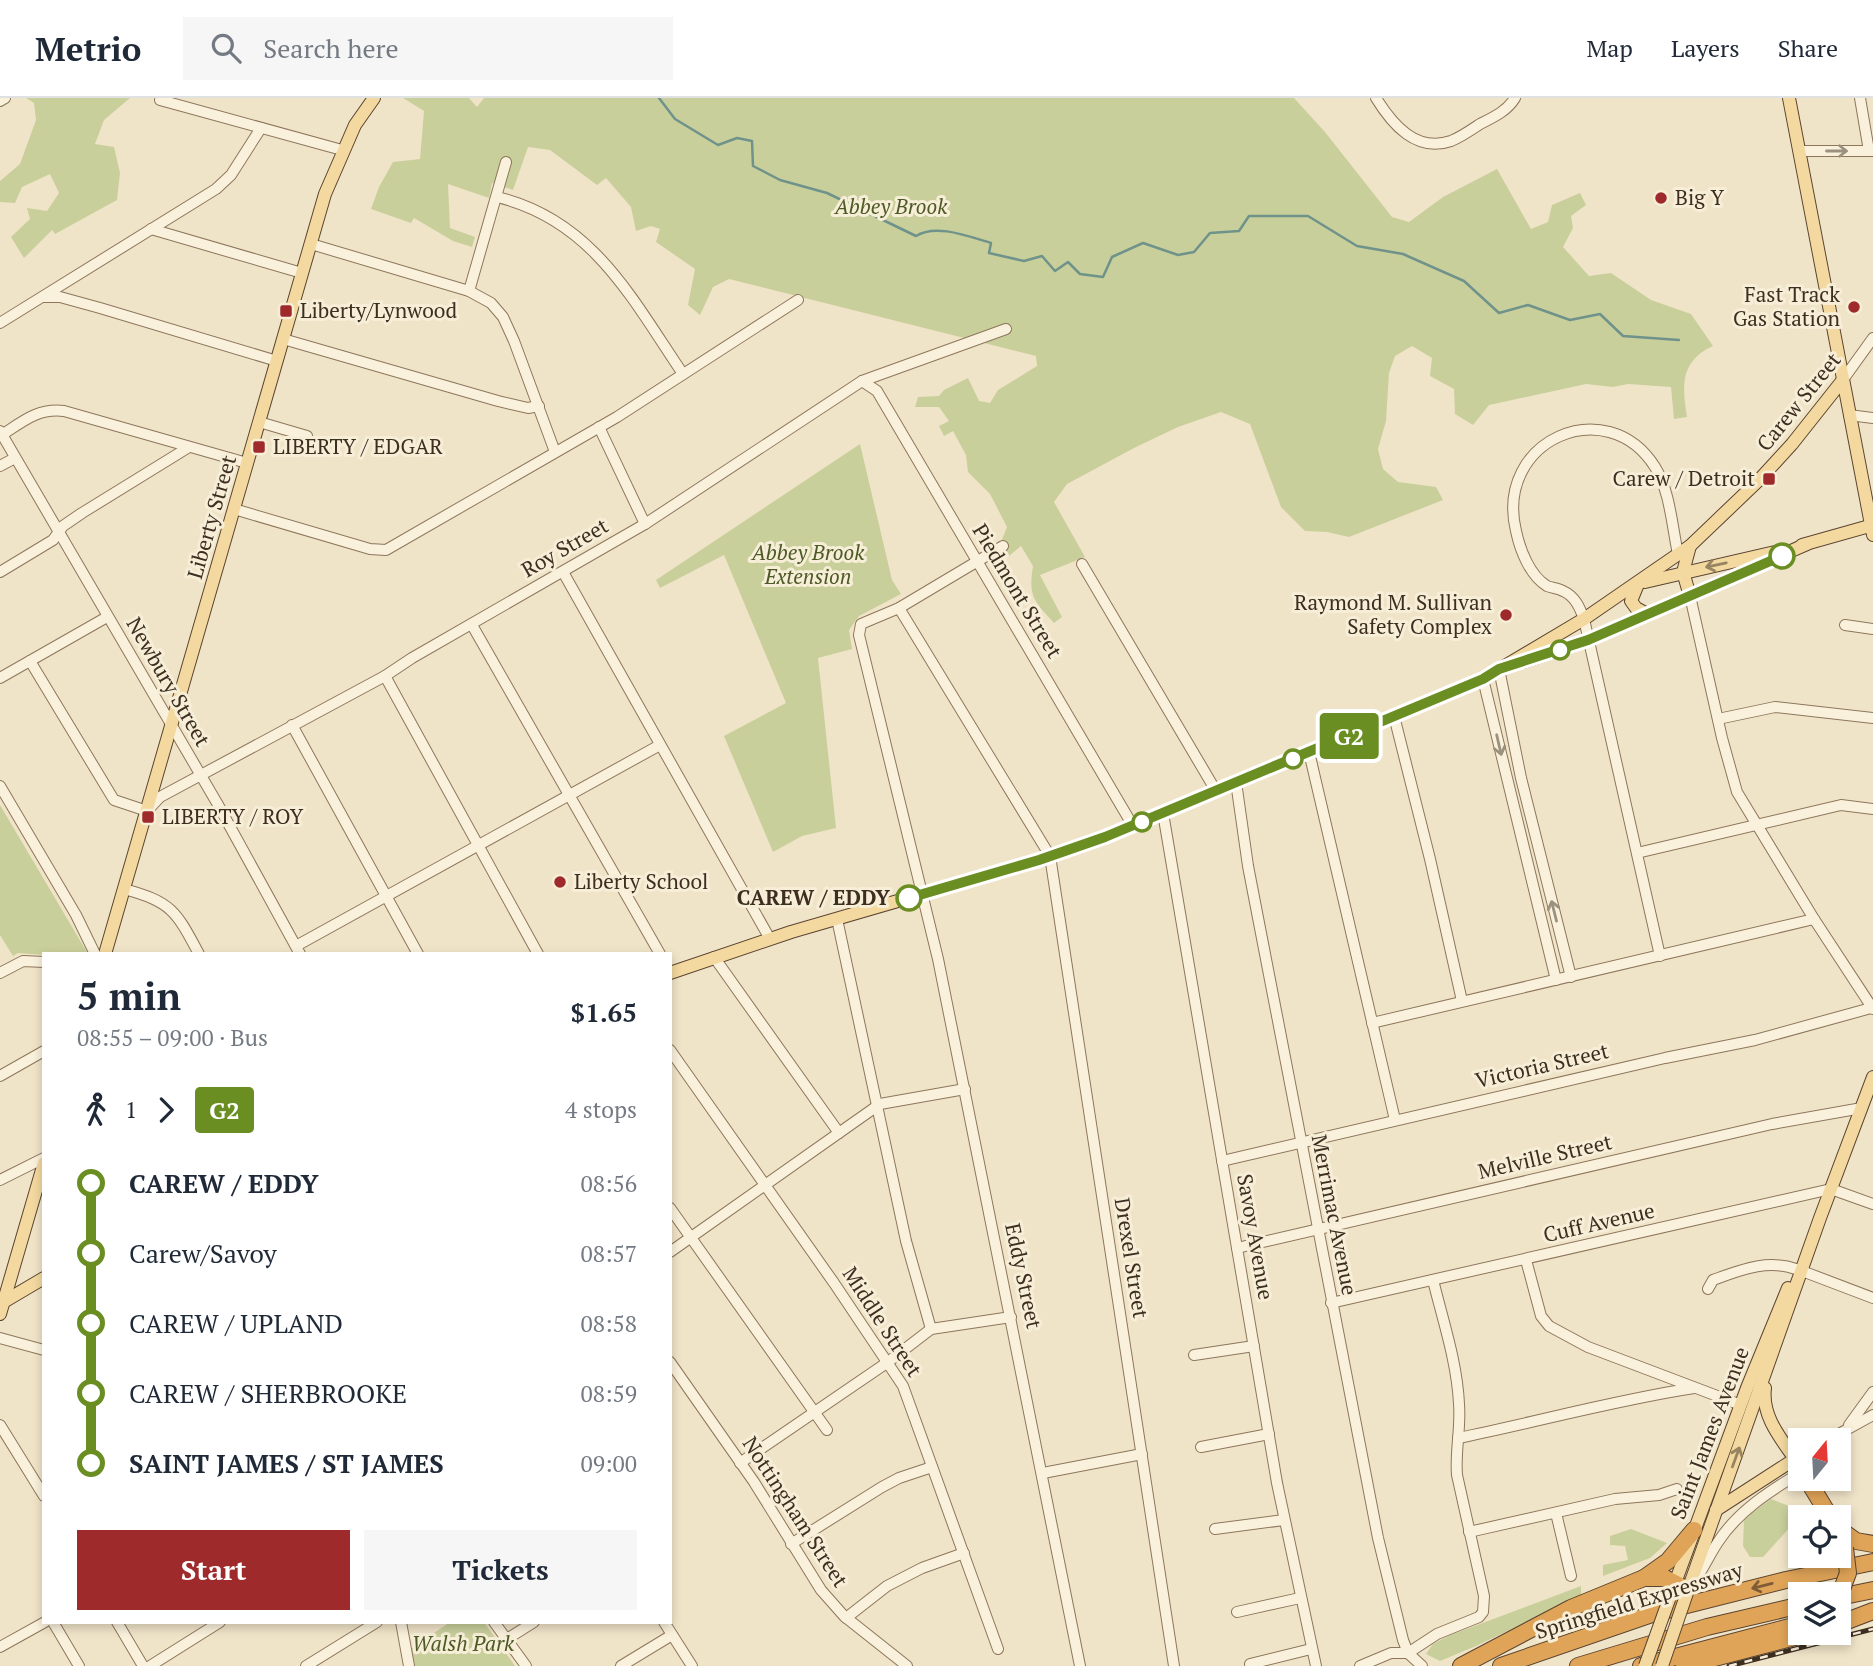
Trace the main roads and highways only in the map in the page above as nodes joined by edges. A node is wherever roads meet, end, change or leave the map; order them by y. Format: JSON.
{"nodes":[{"id":1,"x":374,"y":98,"type":"edge"},
{"id":2,"x":1789,"y":98,"type":"edge"},
{"id":3,"x":1842,"y":381,"type":"junction"},
{"id":4,"x":1872,"y":528,"type":"edge"},
{"id":5,"x":1807,"y":544,"type":"junction"},
{"id":6,"x":1690,"y":546,"type":"junction"},
{"id":7,"x":1683,"y":572,"type":"junction"},
{"id":8,"x":1638,"y":584,"type":"junction"},
{"id":9,"x":1690,"y":596,"type":"junction"},
{"id":10,"x":1647,"y":614,"type":"junction"},
{"id":11,"x":1499,"y":669,"type":"junction"},
{"id":12,"x":106,"y":952,"type":"edge"},
{"id":13,"x":672,"y":971,"type":"edge"},
{"id":14,"x":1873,"y":1077,"type":"edge"},
{"id":15,"x":42,"y":1168,"type":"edge"},
{"id":16,"x":1799,"y":1270,"type":"junction"},
{"id":17,"x":42,"y":1279,"type":"edge"},
{"id":18,"x":1,"y":1307,"type":"edge"},
{"id":19,"x":1769,"y":1363,"type":"junction"},
{"id":20,"x":1788,"y":1447,"type":"edge"},
{"id":21,"x":1788,"y":1470,"type":"edge"},
{"id":22,"x":1717,"y":1509,"type":"junction"},
{"id":23,"x":1694,"y":1530,"type":"junction"},
{"id":24,"x":1851,"y":1540,"type":"edge"},
{"id":25,"x":1873,"y":1544,"type":"edge"},
{"id":26,"x":1873,"y":1562,"type":"edge"},
{"id":27,"x":1644,"y":1578,"type":"junction"},
{"id":28,"x":1678,"y":1589,"type":"junction"},
{"id":29,"x":1873,"y":1590,"type":"edge"},
{"id":30,"x":1851,"y":1595,"type":"edge"},
{"id":31,"x":1788,"y":1608,"type":"edge"},
{"id":32,"x":1873,"y":1611,"type":"edge"},
{"id":33,"x":1851,"y":1619,"type":"edge"},
{"id":34,"x":1788,"y":1627,"type":"edge"},
{"id":35,"x":1788,"y":1639,"type":"edge"},
{"id":36,"x":1461,"y":1666,"type":"edge"},
{"id":37,"x":1501,"y":1666,"type":"edge"},
{"id":38,"x":1578,"y":1666,"type":"edge"},
{"id":39,"x":1643,"y":1666,"type":"edge"},
{"id":40,"x":1662,"y":1666,"type":"edge"},
{"id":41,"x":1684,"y":1666,"type":"edge"}],
"edges":[{"from":1,"to":12,"type":"main road","name":"Liberty Street"},
{"from":2,"to":3,"type":"main road"},
{"from":3,"to":4,"type":"main road"},
{"from":3,"to":6,"type":"main road","name":"Carew Street"},
{"from":4,"to":5,"type":"main road"},
{"from":5,"to":7,"type":"main road","one_way":true},
{"from":5,"to":9,"type":"main road","name":"Carew Street"},
{"from":6,"to":7,"type":"main road"},
{"from":6,"to":8,"type":"main road","name":"Carew Street"},
{"from":7,"to":8,"type":"main road"},
{"from":7,"to":9,"type":"main road"},
{"from":8,"to":10,"type":"main road"},
{"from":8,"to":11,"type":"main road","name":"Carew Street"},
{"from":9,"to":10,"type":"main road","name":"Carew Street"},
{"from":10,"to":11,"type":"main road","name":"Carew Street"},
{"from":11,"to":13,"type":"main road","name":"Carew Street"},
{"from":14,"to":16,"type":"main road","name":"Saint James Avenue"},
{"from":15,"to":18,"type":"main road"},
{"from":16,"to":19,"type":"main road","name":"Saint James Avenue"},
{"from":16,"to":23,"type":"main road","name":"Saint James Avenue"},
{"from":17,"to":18,"type":"main road"},
{"from":19,"to":20,"type":"main road"},
{"from":22,"to":19,"type":"main road","name":"Saint James Avenue","one_way":true},
{"from":21,"to":22,"type":"main road"},
{"from":22,"to":23,"type":"main road"},
{"from":22,"to":28,"type":"main road","name":"Saint James Avenue"},
{"from":23,"to":27,"type":"highway"},
{"from":23,"to":28,"type":"main road","name":"Saint James Avenue"},
{"from":24,"to":25,"type":"highway"},
{"from":26,"to":37,"type":"highway","name":"Springfield Expressway","one_way":true},
{"from":27,"to":28,"type":"highway"},
{"from":27,"to":36,"type":"highway"},
{"from":28,"to":39,"type":"main road","name":"Saint James Avenue","bridge":true},
{"from":28,"to":40,"type":"main road","name":"Saint James Avenue","bridge":true},
{"from":29,"to":30,"type":"highway"},
{"from":31,"to":38,"type":"highway","name":"Springfield Expressway"},
{"from":32,"to":33,"type":"highway"},
{"from":34,"to":39,"type":"highway"},
{"from":35,"to":41,"type":"highway"}]}
